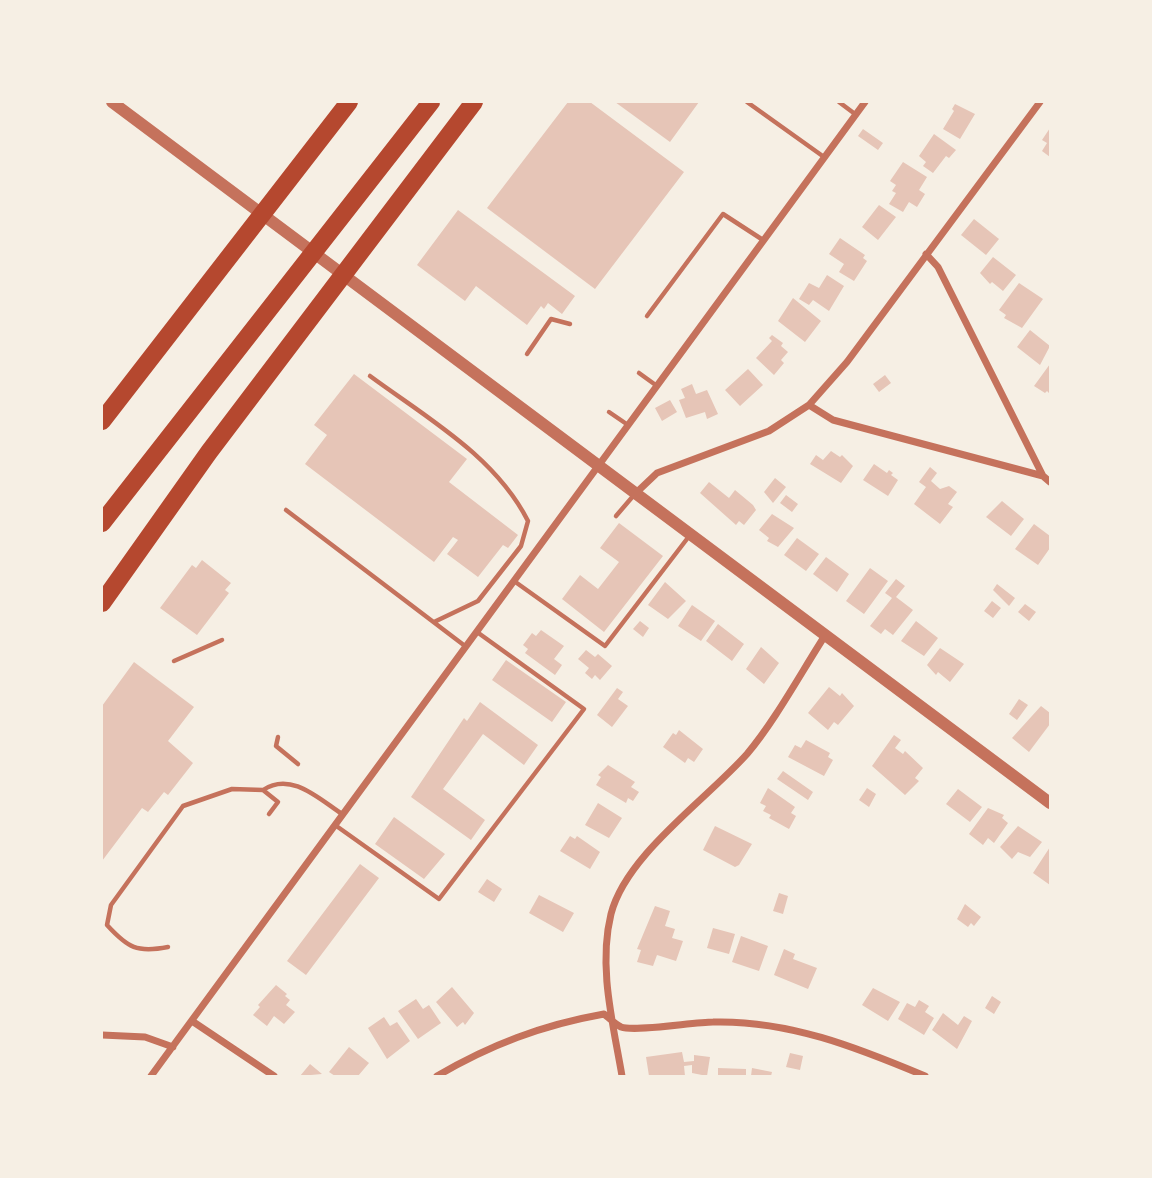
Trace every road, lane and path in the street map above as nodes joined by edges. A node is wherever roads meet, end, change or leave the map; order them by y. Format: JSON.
{"nodes":[{"id":1,"x":112,"y":102,"type":"edge"},
{"id":2,"x":349,"y":102,"type":"edge"},
{"id":3,"x":431,"y":102,"type":"edge"},
{"id":4,"x":474,"y":102,"type":"edge"},
{"id":5,"x":747,"y":102,"type":"edge"},
{"id":6,"x":839,"y":102,"type":"edge"},
{"id":7,"x":865,"y":102,"type":"edge"},
{"id":8,"x":1040,"y":102,"type":"edge"},
{"id":9,"x":856,"y":114,"type":"junction"},
{"id":10,"x":824,"y":158,"type":"junction"},
{"id":11,"x":763,"y":241,"type":"junction"},
{"id":12,"x":926,"y":254,"type":"junction"},
{"id":13,"x":647,"y":316,"type":"dead end"},
{"id":14,"x":570,"y":324,"type":"dead end"},
{"id":15,"x":527,"y":354,"type":"dead end"},
{"id":16,"x":639,"y":373,"type":"dead end"},
{"id":17,"x":370,"y":376,"type":"dead end"},
{"id":18,"x":657,"y":386,"type":"junction"},
{"id":19,"x":809,"y":405,"type":"junction"},
{"id":20,"x":610,"y":412,"type":"dead end"},
{"id":21,"x":102,"y":421,"type":"edge"},
{"id":22,"x":629,"y":425,"type":"junction"},
{"id":23,"x":600,"y":464,"type":"junction"},
{"id":24,"x":1043,"y":476,"type":"junction"},
{"id":25,"x":1051,"y":482,"type":"edge"},
{"id":26,"x":637,"y":492,"type":"junction"},
{"id":27,"x":286,"y":510,"type":"dead end"},
{"id":28,"x":617,"y":516,"type":"dead end"},
{"id":29,"x":102,"y":523,"type":"edge"},
{"id":30,"x":692,"y":533,"type":"junction"},
{"id":31,"x":514,"y":582,"type":"junction"},
{"id":32,"x":102,"y":603,"type":"edge"},
{"id":33,"x":434,"y":622,"type":"junction"},
{"id":34,"x":477,"y":632,"type":"junction"},
{"id":35,"x":826,"y":634,"type":"junction"},
{"id":36,"x":222,"y":640,"type":"dead end"},
{"id":37,"x":466,"y":647,"type":"junction"},
{"id":38,"x":174,"y":661,"type":"dead end"},
{"id":39,"x":278,"y":737,"type":"dead end"},
{"id":40,"x":298,"y":764,"type":"dead end"},
{"id":41,"x":263,"y":790,"type":"junction"},
{"id":42,"x":1051,"y":803,"type":"edge"},
{"id":43,"x":269,"y":814,"type":"dead end"},
{"id":44,"x":343,"y":815,"type":"junction"},
{"id":45,"x":335,"y":825,"type":"junction"},
{"id":46,"x":168,"y":947,"type":"dead end"},
{"id":47,"x":192,"y":1021,"type":"junction"},
{"id":48,"x":613,"y":1021,"type":"junction"},
{"id":49,"x":102,"y":1035,"type":"edge"},
{"id":50,"x":173,"y":1046,"type":"junction"},
{"id":51,"x":151,"y":1076,"type":"edge"},
{"id":52,"x":274,"y":1076,"type":"edge"},
{"id":53,"x":437,"y":1076,"type":"edge"},
{"id":54,"x":622,"y":1076,"type":"edge"},
{"id":55,"x":925,"y":1076,"type":"edge"}],
"edges":[{"from":1,"to":23,"type":"street"},
{"from":2,"to":21,"type":"highway"},
{"from":3,"to":29,"type":"highway"},
{"from":4,"to":32,"type":"highway"},
{"from":5,"to":10,"type":"lane"},
{"from":6,"to":9,"type":"lane"},
{"from":7,"to":9,"type":"street"},
{"from":8,"to":12,"type":"street"},
{"from":9,"to":10,"type":"street"},
{"from":10,"to":11,"type":"street"},
{"from":11,"to":13,"type":"lane"},
{"from":11,"to":18,"type":"street"},
{"from":12,"to":19,"type":"street"},
{"from":12,"to":24,"type":"street"},
{"from":14,"to":15,"type":"lane"},
{"from":16,"to":18,"type":"lane"},
{"from":17,"to":33,"type":"lane"},
{"from":18,"to":22,"type":"street"},
{"from":19,"to":24,"type":"street"},
{"from":19,"to":26,"type":"street"},
{"from":20,"to":22,"type":"lane"},
{"from":22,"to":23,"type":"street"},
{"from":23,"to":26,"type":"street"},
{"from":23,"to":31,"type":"street"},
{"from":24,"to":25,"type":"street"},
{"from":26,"to":28,"type":"lane"},
{"from":26,"to":30,"type":"street"},
{"from":27,"to":33,"type":"lane"},
{"from":30,"to":31,"type":"lane"},
{"from":30,"to":35,"type":"street"},
{"from":31,"to":34,"type":"street"},
{"from":33,"to":37,"type":"lane"},
{"from":34,"to":37,"type":"street"},
{"from":34,"to":45,"type":"lane"},
{"from":35,"to":42,"type":"street"},
{"from":35,"to":48,"type":"street"},
{"from":36,"to":38,"type":"lane"},
{"from":37,"to":44,"type":"street"},
{"from":39,"to":40,"type":"lane"},
{"from":41,"to":43,"type":"lane"},
{"from":41,"to":44,"type":"lane"},
{"from":41,"to":46,"type":"lane"},
{"from":44,"to":45,"type":"street"},
{"from":45,"to":47,"type":"street"},
{"from":47,"to":50,"type":"street"},
{"from":47,"to":52,"type":"street"},
{"from":48,"to":53,"type":"street"},
{"from":48,"to":54,"type":"street"},
{"from":48,"to":55,"type":"street"},
{"from":49,"to":50,"type":"street"},
{"from":50,"to":51,"type":"street"}]}
